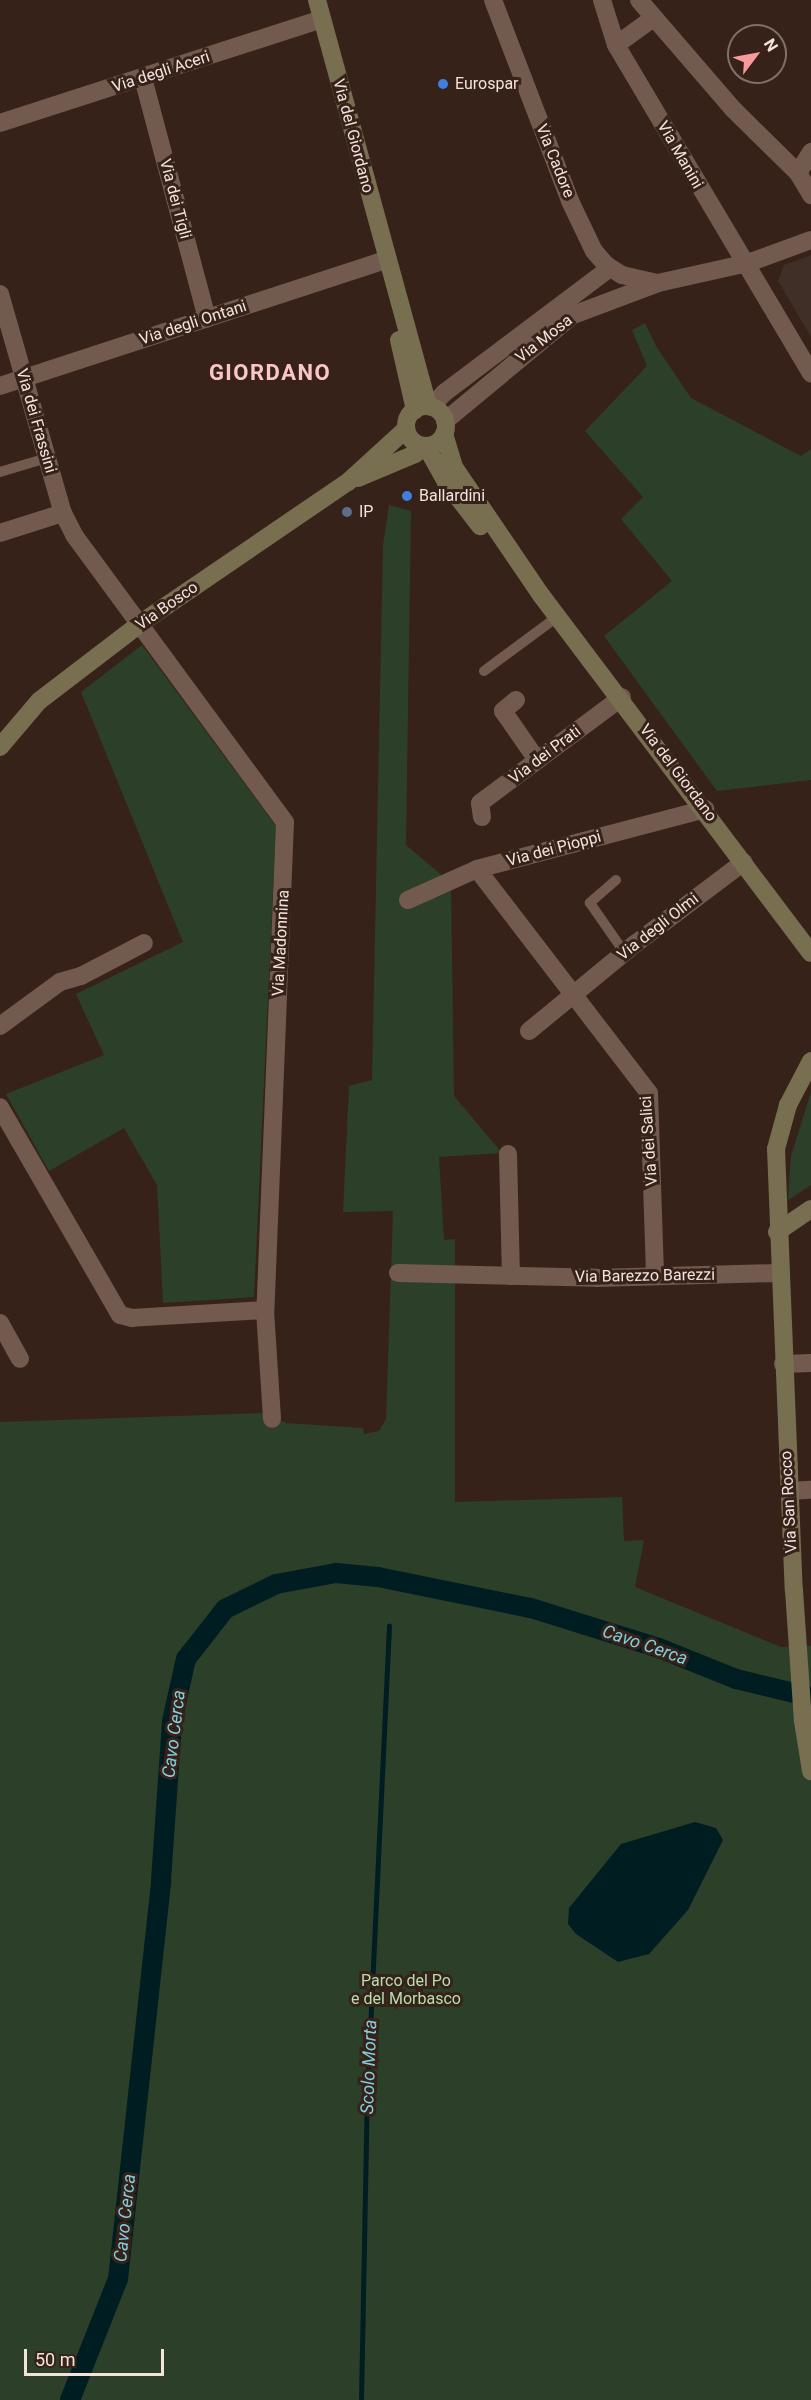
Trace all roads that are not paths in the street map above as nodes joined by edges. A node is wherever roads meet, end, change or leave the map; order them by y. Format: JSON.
{"nodes":[{"id":1,"x":493,"y":0,"type":"edge"},
{"id":2,"x":602,"y":0,"type":"edge"},
{"id":3,"x":639,"y":0,"type":"edge"},
{"id":4,"x":322,"y":6,"type":"edge"},
{"id":5,"x":652,"y":19,"type":"junction"},
{"id":6,"x":616,"y":45,"type":"junction"},
{"id":7,"x":142,"y":78,"type":"junction"},
{"id":8,"x":0,"y":123,"type":"edge"},
{"id":9,"x":811,"y":152,"type":"edge"},
{"id":10,"x":798,"y":173,"type":"junction"},
{"id":11,"x":811,"y":195,"type":"edge"},
{"id":12,"x":811,"y":240,"type":"edge"},
{"id":13,"x":748,"y":263,"type":"junction"},
{"id":14,"x":387,"y":265,"type":"junction"},
{"id":15,"x":614,"y":270,"type":"junction"},
{"id":16,"x":658,"y":284,"type":"junction"},
{"id":17,"x":0,"y":294,"type":"edge"},
{"id":18,"x":583,"y":311,"type":"junction"},
{"id":19,"x":207,"y":319,"type":"junction"},
{"id":20,"x":811,"y":374,"type":"edge"},
{"id":21,"x":23,"y":378,"type":"junction"},
{"id":22,"x":0,"y":386,"type":"edge"},
{"id":23,"x":425,"y":408,"type":"junction"},
{"id":24,"x":445,"y":428,"type":"junction"},
{"id":25,"x":406,"y":429,"type":"junction"},
{"id":26,"x":425,"y":446,"type":"junction"},
{"id":27,"x":46,"y":458,"type":"junction"},
{"id":28,"x":0,"y":472,"type":"edge"},
{"id":29,"x":348,"y":482,"type":"junction"},
{"id":30,"x":63,"y":513,"type":"junction"},
{"id":31,"x":0,"y":533,"type":"edge"},
{"id":32,"x":541,"y":595,"type":"junction"},
{"id":33,"x":557,"y":616,"type":"junction"},
{"id":34,"x":141,"y":623,"type":"junction"},
{"id":35,"x":484,"y":671,"type":"dead end"},
{"id":36,"x":622,"y":697,"type":"junction"},
{"id":37,"x":516,"y":700,"type":"dead end"},
{"id":38,"x":0,"y":747,"type":"edge"},
{"id":39,"x":537,"y":760,"type":"junction"},
{"id":40,"x":705,"y":809,"type":"junction"},
{"id":41,"x":482,"y":817,"type":"dead end"},
{"id":42,"x":744,"y":862,"type":"junction"},
{"id":43,"x":477,"y":868,"type":"junction"},
{"id":44,"x":616,"y":880,"type":"dead end"},
{"id":45,"x":408,"y":900,"type":"dead end"},
{"id":46,"x":144,"y":944,"type":"dead end"},
{"id":47,"x":624,"y":952,"type":"junction"},
{"id":48,"x":811,"y":953,"type":"edge"},
{"id":49,"x":574,"y":994,"type":"junction"},
{"id":50,"x":0,"y":1026,"type":"edge"},
{"id":51,"x":529,"y":1031,"type":"dead end"},
{"id":52,"x":811,"y":1061,"type":"edge"},
{"id":53,"x":0,"y":1107,"type":"edge"},
{"id":54,"x":508,"y":1154,"type":"dead end"},
{"id":55,"x":811,"y":1209,"type":"edge"},
{"id":56,"x":777,"y":1232,"type":"junction"},
{"id":57,"x":398,"y":1274,"type":"dead end"},
{"id":58,"x":779,"y":1274,"type":"junction"},
{"id":59,"x":511,"y":1276,"type":"junction"},
{"id":60,"x":655,"y":1276,"type":"junction"},
{"id":61,"x":265,"y":1310,"type":"junction"},
{"id":62,"x":0,"y":1323,"type":"edge"},
{"id":63,"x":20,"y":1359,"type":"dead end"},
{"id":64,"x":811,"y":1363,"type":"edge"},
{"id":65,"x":783,"y":1364,"type":"junction"},
{"id":66,"x":272,"y":1419,"type":"dead end"},
{"id":67,"x":811,"y":1490,"type":"edge"},
{"id":68,"x":789,"y":1491,"type":"junction"},
{"id":69,"x":802,"y":1653,"type":"edge"},
{"id":70,"x":811,"y":1771,"type":"edge"}],
"edges":[{"from":1,"to":15,"type":"street","name":"Via Cadore"},
{"from":2,"to":6,"type":"street","name":"Via Manini"},
{"from":3,"to":5,"type":"street"},
{"from":4,"to":7,"type":"street","name":"Via degli Aceri"},
{"from":4,"to":14,"type":"street","name":"Via del Giordano"},
{"from":5,"to":6,"type":"street"},
{"from":5,"to":10,"type":"street"},
{"from":6,"to":13,"type":"street","name":"Via Manini"},
{"from":7,"to":8,"type":"street","name":"Via degli Aceri"},
{"from":7,"to":19,"type":"street","name":"Via dei Tigli"},
{"from":9,"to":10,"type":"street"},
{"from":10,"to":11,"type":"street"},
{"from":12,"to":13,"type":"street","name":"Via Mosa"},
{"from":13,"to":16,"type":"street","name":"Via Mosa"},
{"from":13,"to":20,"type":"street","name":"Via Manini"},
{"from":14,"to":19,"type":"street","name":"Via degli Ontani"},
{"from":14,"to":23,"type":"street","name":"Via del Giordano"},
{"from":15,"to":16,"type":"street"},
{"from":15,"to":18,"type":"street"},
{"from":15,"to":23,"type":"street"},
{"from":16,"to":18,"type":"street","name":"Via Mosa"},
{"from":17,"to":21,"type":"street","name":"Via dei Frassini"},
{"from":18,"to":24,"type":"street","name":"Via Mosa"},
{"from":19,"to":21,"type":"street","name":"Via degli Ontani"},
{"from":21,"to":22,"type":"street","name":"Via degli Ontani"},
{"from":21,"to":27,"type":"street","name":"Via dei Frassini"},
{"from":23,"to":24,"type":"street","name":"Via del Giordano"},
{"from":23,"to":25,"type":"street"},
{"from":24,"to":26,"type":"street"},
{"from":24,"to":32,"type":"street","name":"Via del Giordano"},
{"from":25,"to":26,"type":"street","name":"Via del Giordano"},
{"from":25,"to":29,"type":"street","name":"Via Bosco"},
{"from":26,"to":29,"type":"street","name":"Via Bosco"},
{"from":26,"to":32,"type":"street","name":"Via del Giordano"},
{"from":27,"to":28,"type":"lane"},
{"from":27,"to":30,"type":"street","name":"Via dei Frassini"},
{"from":29,"to":34,"type":"street","name":"Via Bosco"},
{"from":30,"to":31,"type":"street"},
{"from":30,"to":34,"type":"street","name":"Via dei Frassini"},
{"from":32,"to":33,"type":"street","name":"Via del Giordano"},
{"from":33,"to":35,"type":"lane"},
{"from":33,"to":36,"type":"street","name":"Via del Giordano"},
{"from":34,"to":38,"type":"street","name":"Via Bosco"},
{"from":34,"to":61,"type":"street","name":"Via Madonnina"},
{"from":36,"to":39,"type":"street","name":"Via dei Prati"},
{"from":36,"to":40,"type":"street","name":"Via del Giordano"},
{"from":37,"to":39,"type":"street"},
{"from":39,"to":41,"type":"street","name":"Via dei Prati"},
{"from":40,"to":42,"type":"street","name":"Via del Giordano"},
{"from":40,"to":43,"type":"street","name":"Via dei Pioppi"},
{"from":42,"to":47,"type":"street","name":"Via degli Olmi"},
{"from":42,"to":48,"type":"street","name":"Via del Giordano"},
{"from":43,"to":45,"type":"street","name":"Via dei Pioppi"},
{"from":43,"to":49,"type":"street","name":"Via dei Salici"},
{"from":44,"to":47,"type":"lane"},
{"from":46,"to":50,"type":"street"},
{"from":47,"to":49,"type":"street","name":"Via degli Olmi"},
{"from":49,"to":51,"type":"street"},
{"from":49,"to":60,"type":"street","name":"Via dei Salici"},
{"from":52,"to":56,"type":"street","name":"Via San Rocco"},
{"from":53,"to":61,"type":"street"},
{"from":54,"to":59,"type":"street"},
{"from":55,"to":56,"type":"street"},
{"from":56,"to":58,"type":"street","name":"Via San Rocco"},
{"from":57,"to":59,"type":"street","name":"Via Barezzo Barezzi"},
{"from":58,"to":60,"type":"street","name":"Via Barezzo Barezzi"},
{"from":58,"to":65,"type":"street","name":"Via San Rocco"},
{"from":59,"to":60,"type":"street","name":"Via Barezzo Barezzi"},
{"from":61,"to":66,"type":"street","name":"Via Madonnina"},
{"from":62,"to":63,"type":"street"},
{"from":64,"to":65,"type":"street"},
{"from":65,"to":68,"type":"street","name":"Via San Rocco"},
{"from":67,"to":68,"type":"street"},
{"from":68,"to":69,"type":"street","name":"Via San Rocco"},
{"from":69,"to":70,"type":"street","name":"Via San Rocco"}]}
